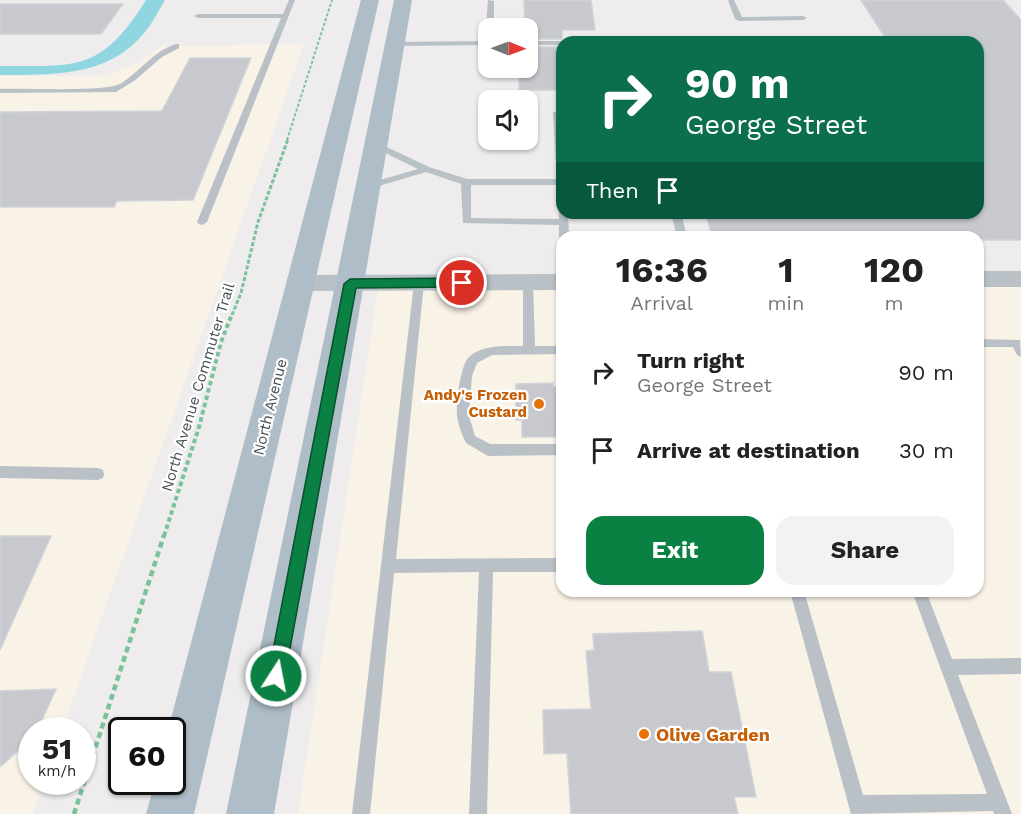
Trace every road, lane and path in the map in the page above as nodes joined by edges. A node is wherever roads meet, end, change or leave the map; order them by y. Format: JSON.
{"nodes":[{"id":1,"x":292,"y":0,"type":"edge"},
{"id":2,"x":332,"y":0,"type":"edge"},
{"id":3,"x":370,"y":0,"type":"edge"},
{"id":4,"x":403,"y":0,"type":"edge"},
{"id":5,"x":731,"y":0,"type":"edge"},
{"id":6,"x":491,"y":1,"type":"edge"},
{"id":7,"x":198,"y":16,"type":"dead end"},
{"id":8,"x":286,"y":16,"type":"junction"},
{"id":9,"x":490,"y":18,"type":"edge"},
{"id":10,"x":803,"y":18,"type":"dead end"},
{"id":11,"x":478,"y":43,"type":"edge"},
{"id":12,"x":538,"y":43,"type":"edge"},
{"id":13,"x":556,"y":43,"type":"edge"},
{"id":14,"x":394,"y":44,"type":"junction"},
{"id":15,"x":176,"y":46,"type":"dead end"},
{"id":16,"x":0,"y":91,"type":"edge"},
{"id":17,"x":376,"y":145,"type":"junction"},
{"id":18,"x":426,"y":169,"type":"junction"},
{"id":19,"x":466,"y":182,"type":"junction"},
{"id":20,"x":556,"y":182,"type":"edge"},
{"id":21,"x":369,"y":186,"type":"junction"},
{"id":22,"x":202,"y":222,"type":"dead end"},
{"id":23,"x":562,"y":222,"type":"joint"},
{"id":24,"x":563,"y":231,"type":"edge"},
{"id":25,"x":984,"y":279,"type":"edge"},
{"id":26,"x":1021,"y":279,"type":"edge"},
{"id":27,"x":528,"y":282,"type":"junction"},
{"id":28,"x":556,"y":282,"type":"edge"},
{"id":29,"x":301,"y":283,"type":"junction"},
{"id":30,"x":419,"y":283,"type":"junction"},
{"id":31,"x":350,"y":284,"type":"junction"},
{"id":32,"x":984,"y":343,"type":"edge"},
{"id":33,"x":529,"y":350,"type":"junction"},
{"id":34,"x":556,"y":350,"type":"edge"},
{"id":35,"x":1021,"y":352,"type":"edge"},
{"id":36,"x":556,"y":450,"type":"edge"},
{"id":37,"x":0,"y":472,"type":"edge"},
{"id":38,"x":98,"y":474,"type":"dead end"},
{"id":39,"x":556,"y":565,"type":"edge"},
{"id":40,"x":388,"y":566,"type":"junction"},
{"id":41,"x":486,"y":566,"type":"junction"},
{"id":42,"x":799,"y":597,"type":"edge"},
{"id":43,"x":921,"y":597,"type":"edge"},
{"id":44,"x":1021,"y":666,"type":"edge"},
{"id":45,"x":947,"y":667,"type":"junction"},
{"id":46,"x":1000,"y":808,"type":"edge"},
{"id":47,"x":859,"y":809,"type":"edge"},
{"id":48,"x":74,"y":814,"type":"edge"},
{"id":49,"x":170,"y":814,"type":"edge"},
{"id":50,"x":250,"y":814,"type":"edge"},
{"id":51,"x":361,"y":814,"type":"edge"},
{"id":52,"x":478,"y":814,"type":"edge"}],
"edges":[{"from":1,"to":8,"type":"lane"},
{"from":2,"to":48,"type":"path","name":"North Avenue Commuter Trail"},
{"from":3,"to":29,"type":"main road","name":"North Avenue"},
{"from":4,"to":14,"type":"main road"},
{"from":5,"to":10,"type":"lane"},
{"from":6,"to":9,"type":"lane"},
{"from":7,"to":8,"type":"lane"},
{"from":8,"to":22,"type":"lane"},
{"from":11,"to":14,"type":"lane"},
{"from":12,"to":13,"type":"lane"},
{"from":14,"to":17,"type":"main road"},
{"from":15,"to":16,"type":"lane"},
{"from":17,"to":18,"type":"lane"},
{"from":17,"to":21,"type":"main road"},
{"from":18,"to":19,"type":"lane"},
{"from":18,"to":21,"type":"lane"},
{"from":19,"to":20,"type":"lane"},
{"from":19,"to":23,"type":"lane"},
{"from":21,"to":31,"type":"main road"},
{"from":23,"to":24,"type":"lane"},
{"from":25,"to":26,"type":"street"},
{"from":27,"to":28,"type":"street"},
{"from":27,"to":30,"type":"street"},
{"from":27,"to":33,"type":"lane"},
{"from":29,"to":31,"type":"street"},
{"from":29,"to":49,"type":"main road","name":"North Avenue"},
{"from":30,"to":31,"type":"street"},
{"from":30,"to":40,"type":"lane"},
{"from":31,"to":50,"type":"main road"},
{"from":32,"to":35,"type":"lane"},
{"from":33,"to":34,"type":"lane"},
{"from":33,"to":36,"type":"lane"},
{"from":37,"to":38,"type":"lane"},
{"from":39,"to":41,"type":"lane"},
{"from":40,"to":41,"type":"lane"},
{"from":40,"to":51,"type":"lane"},
{"from":41,"to":52,"type":"lane"},
{"from":42,"to":47,"type":"lane"},
{"from":43,"to":45,"type":"lane"},
{"from":44,"to":45,"type":"lane"},
{"from":45,"to":46,"type":"lane"},
{"from":46,"to":47,"type":"lane"}]}
